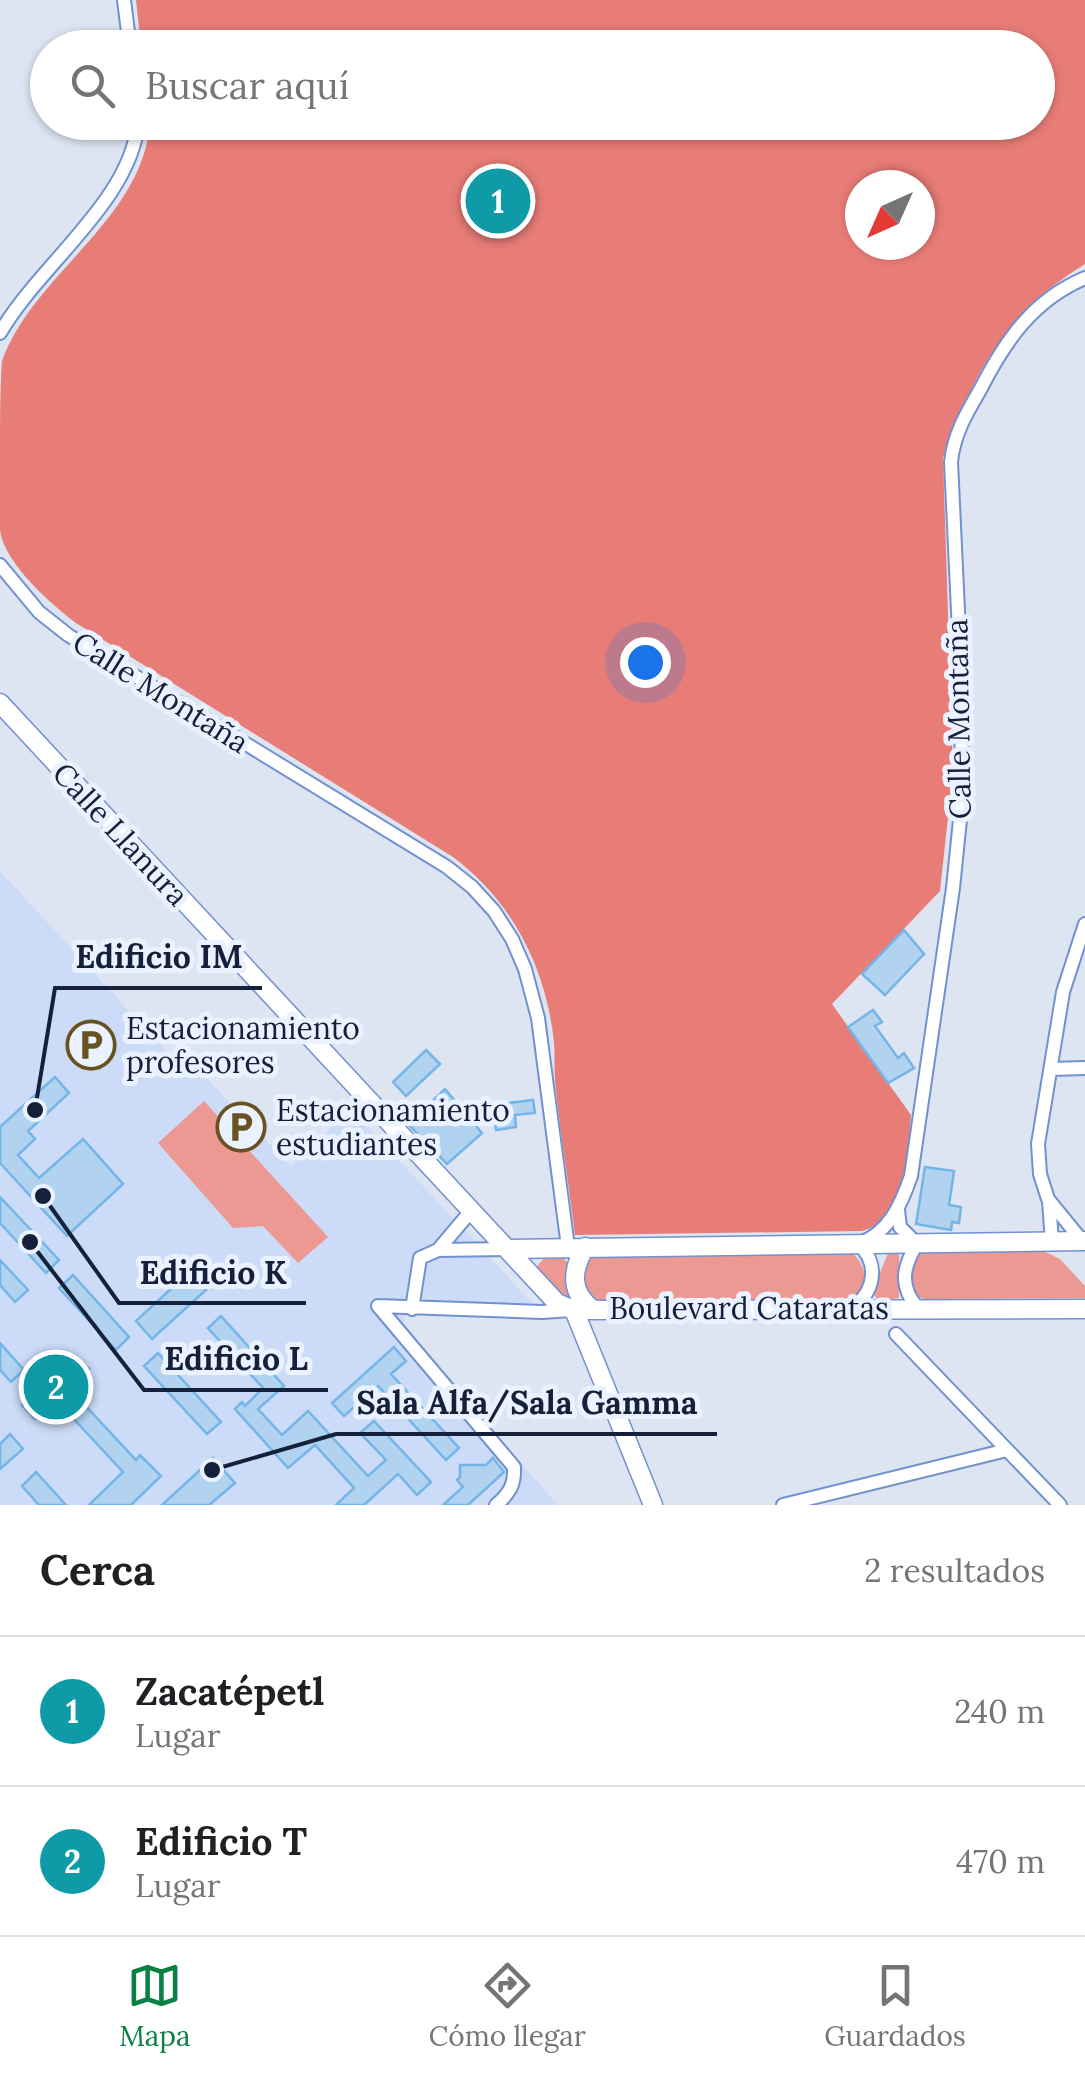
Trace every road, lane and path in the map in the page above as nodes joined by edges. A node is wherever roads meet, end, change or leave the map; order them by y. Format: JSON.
{"nodes":[{"id":1,"x":124,"y":0,"type":"edge"},
{"id":2,"x":128,"y":30,"type":"edge"},
{"id":3,"x":134,"y":140,"type":"edge"},
{"id":4,"x":1085,"y":278,"type":"edge"},
{"id":5,"x":0,"y":333,"type":"edge"},
{"id":6,"x":0,"y":564,"type":"edge"},
{"id":7,"x":0,"y":703,"type":"edge"},
{"id":8,"x":1085,"y":924,"type":"edge"},
{"id":9,"x":1085,"y":1068,"type":"edge"},
{"id":10,"x":1051,"y":1069,"type":"junction"},
{"id":11,"x":1048,"y":1199,"type":"junction"},
{"id":12,"x":898,"y":1208,"type":"junction"},
{"id":13,"x":471,"y":1211,"type":"junction"},
{"id":14,"x":1052,"y":1242,"type":"junction"},
{"id":15,"x":1084,"y":1242,"type":"edge"},
{"id":16,"x":858,"y":1244,"type":"junction"},
{"id":17,"x":917,"y":1244,"type":"junction"},
{"id":18,"x":577,"y":1247,"type":"junction"},
{"id":19,"x":438,"y":1250,"type":"junction"},
{"id":20,"x":507,"y":1250,"type":"junction"},
{"id":21,"x":851,"y":1308,"type":"junction"},
{"id":22,"x":917,"y":1308,"type":"junction"},
{"id":23,"x":412,"y":1309,"type":"junction"},
{"id":24,"x":1085,"y":1309,"type":"edge"},
{"id":25,"x":583,"y":1310,"type":"junction"},
{"id":26,"x":896,"y":1334,"type":"dead end"},
{"id":27,"x":1007,"y":1450,"type":"junction"},
{"id":28,"x":496,"y":1505,"type":"edge"},
{"id":29,"x":654,"y":1505,"type":"edge"},
{"id":30,"x":783,"y":1505,"type":"edge"},
{"id":31,"x":1060,"y":1505,"type":"edge"}],
"edges":[{"from":1,"to":2,"type":"street"},
{"from":3,"to":5,"type":"street"},
{"from":4,"to":12,"type":"street","name":"Calle Montaña"},
{"from":6,"to":18,"type":"street","name":"Calle Montaña"},
{"from":7,"to":13,"type":"street","name":"Calle Llanura"},
{"from":8,"to":10,"type":"street"},
{"from":9,"to":10,"type":"street"},
{"from":10,"to":11,"type":"street"},
{"from":11,"to":14,"type":"street"},
{"from":11,"to":15,"type":"street"},
{"from":12,"to":16,"type":"street","name":"Calle Montaña"},
{"from":12,"to":17,"type":"street"},
{"from":13,"to":19,"type":"street"},
{"from":13,"to":20,"type":"street","name":"Calle Llanura"},
{"from":14,"to":15,"type":"street","name":"Boulevard Cataratas"},
{"from":14,"to":17,"type":"street","name":"Boulevard Cataratas"},
{"from":16,"to":17,"type":"street","name":"Boulevard Cataratas"},
{"from":16,"to":18,"type":"street","name":"Boulevard Cataratas"},
{"from":16,"to":21,"type":"street"},
{"from":17,"to":22,"type":"street"},
{"from":18,"to":20,"type":"street","name":"Boulevard Cataratas"},
{"from":18,"to":25,"type":"street"},
{"from":19,"to":20,"type":"street"},
{"from":19,"to":23,"type":"street"},
{"from":20,"to":25,"type":"street","name":"Calle Llanura"},
{"from":21,"to":22,"type":"street","name":"Boulevard Cataratas"},
{"from":21,"to":25,"type":"street","name":"Boulevard Cataratas"},
{"from":22,"to":24,"type":"street","name":"Boulevard Cataratas"},
{"from":23,"to":25,"type":"street","name":"Boulevard Cataratas"},
{"from":23,"to":28,"type":"street","name":"Boulevard Cataratas"},
{"from":25,"to":29,"type":"street"},
{"from":26,"to":27,"type":"street"},
{"from":27,"to":30,"type":"street"},
{"from":27,"to":31,"type":"street"}]}
